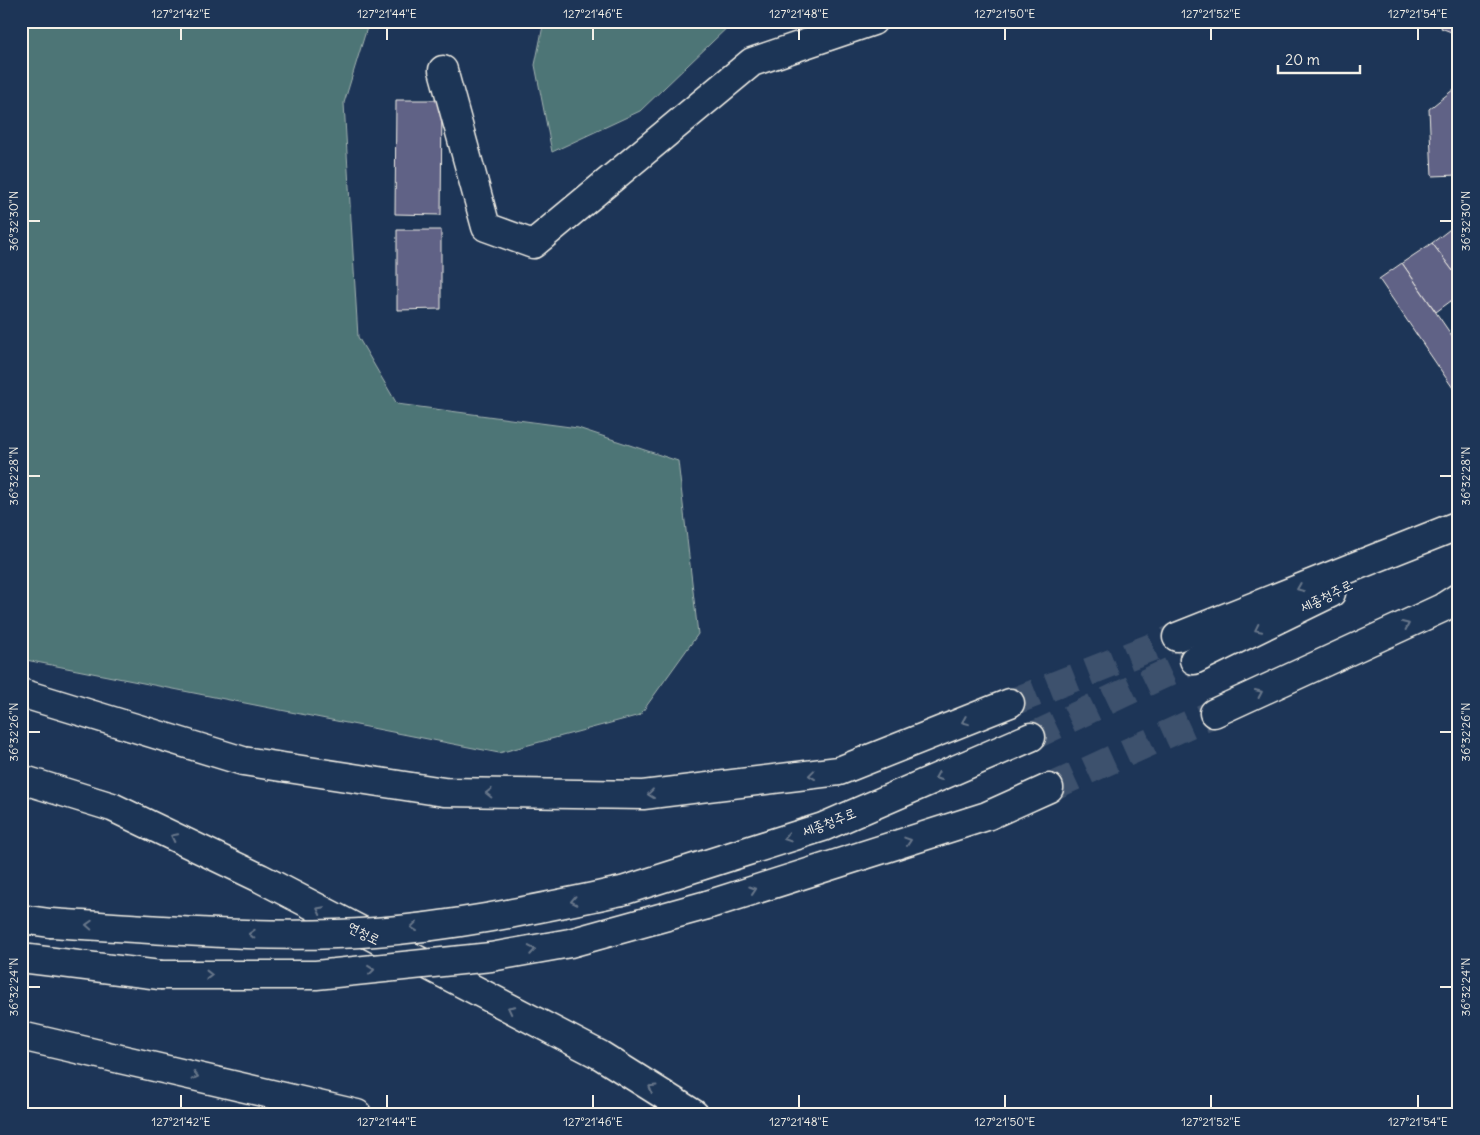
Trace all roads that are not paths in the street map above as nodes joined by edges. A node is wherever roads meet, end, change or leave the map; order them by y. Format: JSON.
{"nodes":[{"id":1,"x":873,"y":21,"type":"edge"},
{"id":2,"x":443,"y":70,"type":"dead end"},
{"id":3,"x":1459,"y":525,"type":"edge"},
{"id":4,"x":1459,"y":531,"type":"edge"},
{"id":5,"x":1459,"y":597,"type":"edge"},
{"id":6,"x":1177,"y":637,"type":"tunnel mouth"},
{"id":7,"x":1194,"y":660,"type":"tunnel mouth"},
{"id":8,"x":21,"y":693,"type":"edge"},
{"id":9,"x":1010,"y":703,"type":"tunnel mouth"},
{"id":10,"x":1214,"y":714,"type":"tunnel mouth"},
{"id":11,"x":1031,"y":737,"type":"tunnel mouth"},
{"id":12,"x":26,"y":780,"type":"edge"},
{"id":13,"x":1049,"y":788,"type":"tunnel mouth"},
{"id":14,"x":21,"y":919,"type":"edge"},
{"id":15,"x":21,"y":958,"type":"edge"},
{"id":16,"x":21,"y":1036,"type":"edge"},
{"id":17,"x":21,"y":1046,"type":"edge"},
{"id":18,"x":147,"y":1066,"type":"junction"},
{"id":19,"x":357,"y":1114,"type":"edge"},
{"id":20,"x":694,"y":1114,"type":"edge"}],
"edges":[{"from":1,"to":2,"type":"main road"},
{"from":3,"to":6,"type":"main road","one_way":true},
{"from":4,"to":7,"type":"main road","name":"세종청주로","one_way":true},
{"from":10,"to":5,"type":"main road","one_way":true},
{"from":9,"to":8,"type":"main road","one_way":true},
{"from":11,"to":14,"type":"main road","name":"세종청주로","one_way":true,"bridge":true},
{"from":20,"to":12,"type":"main road","name":"연청로","one_way":true},
{"from":15,"to":13,"type":"main road","one_way":true,"bridge":true},
{"from":16,"to":18,"type":"main road"},
{"from":17,"to":18,"type":"main road"},
{"from":18,"to":19,"type":"main road","one_way":true}]}
